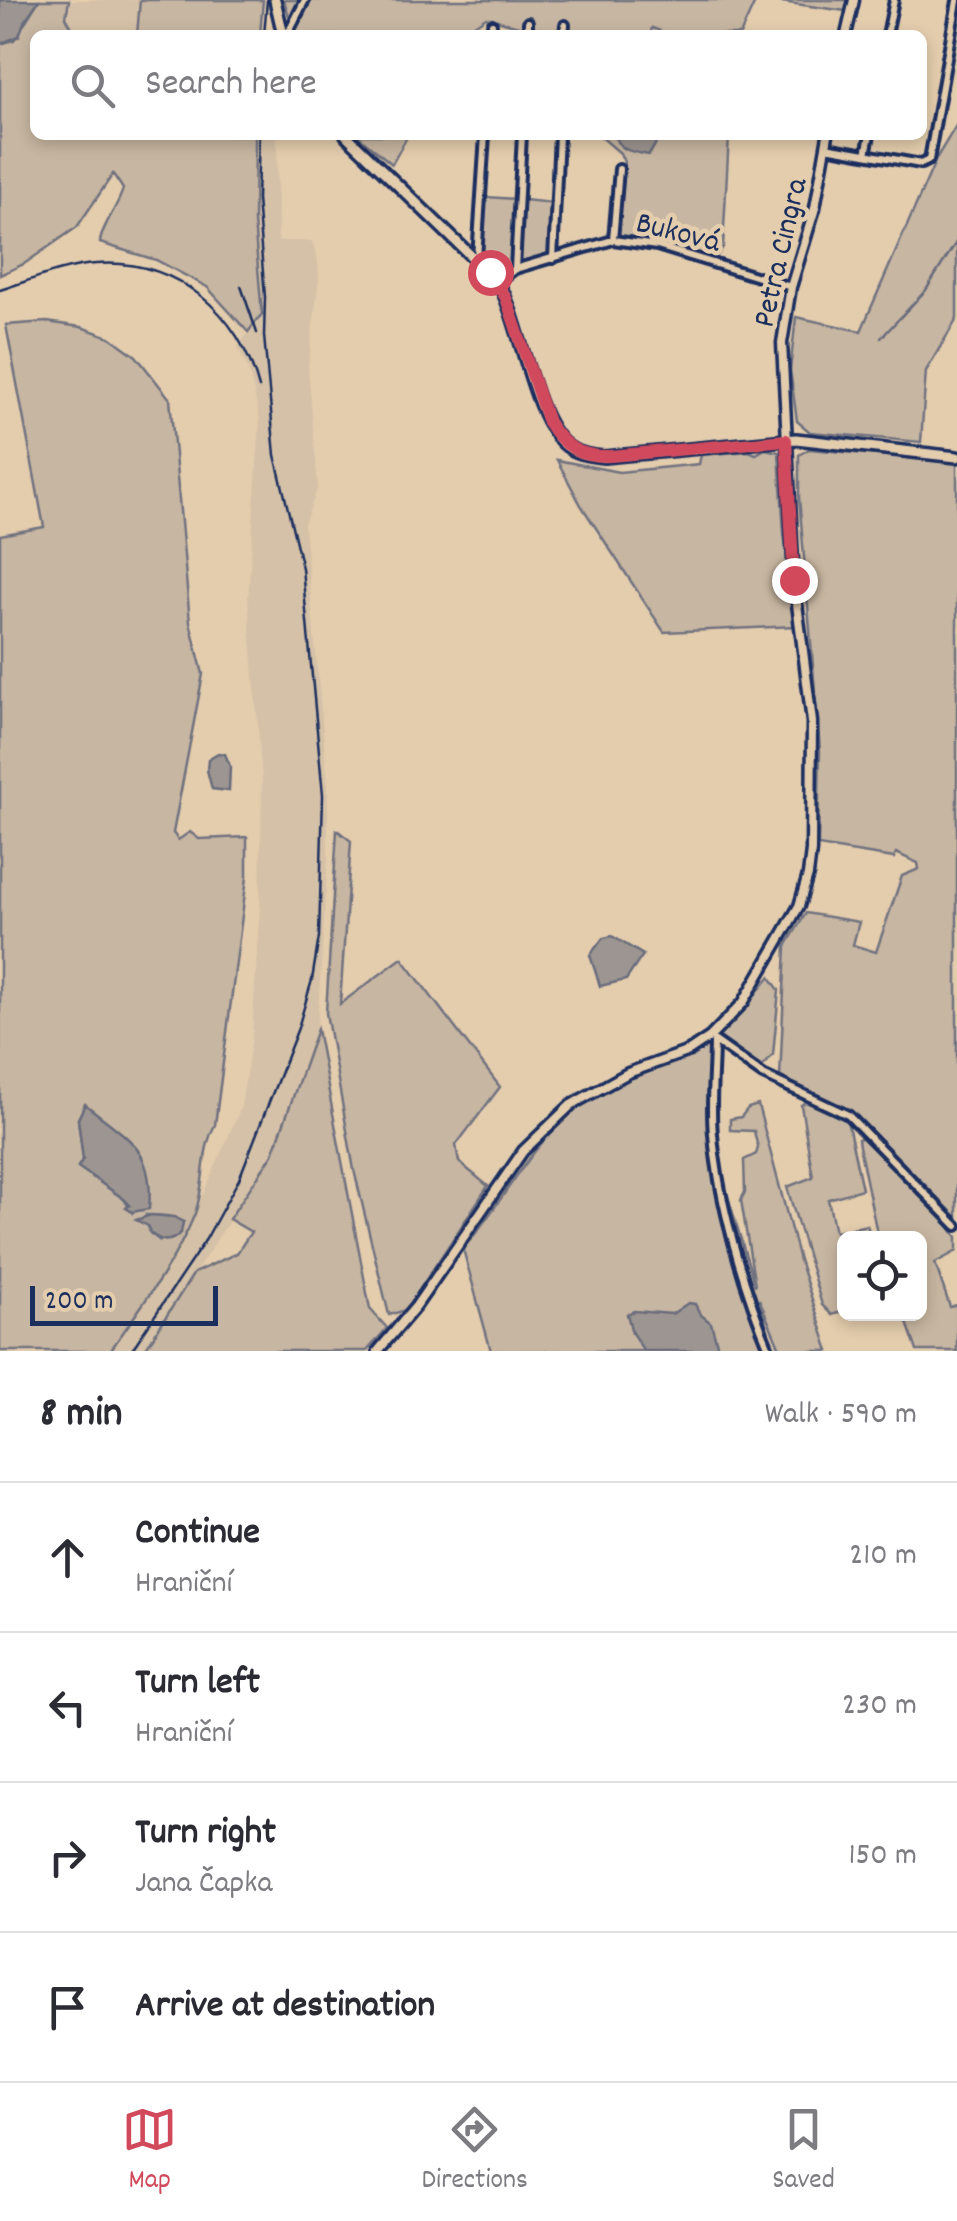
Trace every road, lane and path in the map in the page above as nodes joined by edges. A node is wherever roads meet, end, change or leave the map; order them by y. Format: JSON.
{"nodes":[{"id":1,"x":275,"y":0,"type":"edge"},
{"id":2,"x":305,"y":0,"type":"edge"},
{"id":3,"x":854,"y":0,"type":"edge"},
{"id":4,"x":894,"y":0,"type":"edge"},
{"id":5,"x":957,"y":0,"type":"edge"},
{"id":6,"x":528,"y":22,"type":"dead end"},
{"id":7,"x":492,"y":24,"type":"dead end"},
{"id":8,"x":565,"y":25,"type":"dead end"},
{"id":9,"x":284,"y":30,"type":"edge"},
{"id":10,"x":288,"y":30,"type":"edge"},
{"id":11,"x":491,"y":30,"type":"edge"},
{"id":12,"x":528,"y":30,"type":"edge"},
{"id":13,"x":564,"y":30,"type":"edge"},
{"id":14,"x":847,"y":30,"type":"edge"},
{"id":15,"x":888,"y":30,"type":"edge"},
{"id":16,"x":351,"y":140,"type":"edge"},
{"id":17,"x":484,"y":140,"type":"edge"},
{"id":18,"x":522,"y":140,"type":"edge"},
{"id":19,"x":559,"y":140,"type":"edge"},
{"id":20,"x":827,"y":140,"type":"edge"},
{"id":21,"x":869,"y":140,"type":"edge"},
{"id":22,"x":826,"y":147,"type":"junction"},
{"id":23,"x":866,"y":154,"type":"junction"},
{"id":24,"x":619,"y":169,"type":"dead end"},
{"id":25,"x":613,"y":240,"type":"junction"},
{"id":26,"x":476,"y":258,"type":"junction"},
{"id":27,"x":553,"y":259,"type":"junction"},
{"id":28,"x":515,"y":270,"type":"junction"},
{"id":29,"x":498,"y":282,"type":"junction"},
{"id":30,"x":791,"y":287,"type":"junction"},
{"id":31,"x":786,"y":440,"type":"junction"},
{"id":32,"x":957,"y":457,"type":"edge"},
{"id":33,"x":712,"y":1039,"type":"junction"},
{"id":34,"x":957,"y":1226,"type":"edge"},
{"id":35,"x":378,"y":1351,"type":"edge"},
{"id":36,"x":770,"y":1351,"type":"edge"}],
"edges":[{"from":1,"to":9,"type":"main road"},
{"from":2,"to":10,"type":"street"},
{"from":3,"to":14,"type":"street"},
{"from":4,"to":15,"type":"street"},
{"from":5,"to":23,"type":"street"},
{"from":6,"to":12,"type":"street"},
{"from":7,"to":11,"type":"street"},
{"from":8,"to":13,"type":"street"},
{"from":16,"to":26,"type":"main road"},
{"from":17,"to":26,"type":"street"},
{"from":18,"to":28,"type":"street"},
{"from":19,"to":27,"type":"street"},
{"from":20,"to":22,"type":"street","name":"Petra Cingra"},
{"from":21,"to":23,"type":"street"},
{"from":22,"to":23,"type":"street"},
{"from":22,"to":30,"type":"street","name":"Petra Cingra"},
{"from":24,"to":25,"type":"street","name":"Buková"},
{"from":25,"to":27,"type":"street","name":"Buková"},
{"from":25,"to":30,"type":"street","name":"Buková"},
{"from":26,"to":29,"type":"main road"},
{"from":27,"to":28,"type":"street","name":"Buková"},
{"from":28,"to":29,"type":"street","name":"Buková"},
{"from":29,"to":31,"type":"main road"},
{"from":30,"to":31,"type":"street","name":"Petra Cingra"},
{"from":31,"to":32,"type":"main road"},
{"from":31,"to":33,"type":"street","name":"Petra Cingra"},
{"from":33,"to":34,"type":"street"},
{"from":33,"to":35,"type":"street"},
{"from":33,"to":36,"type":"street"}]}
